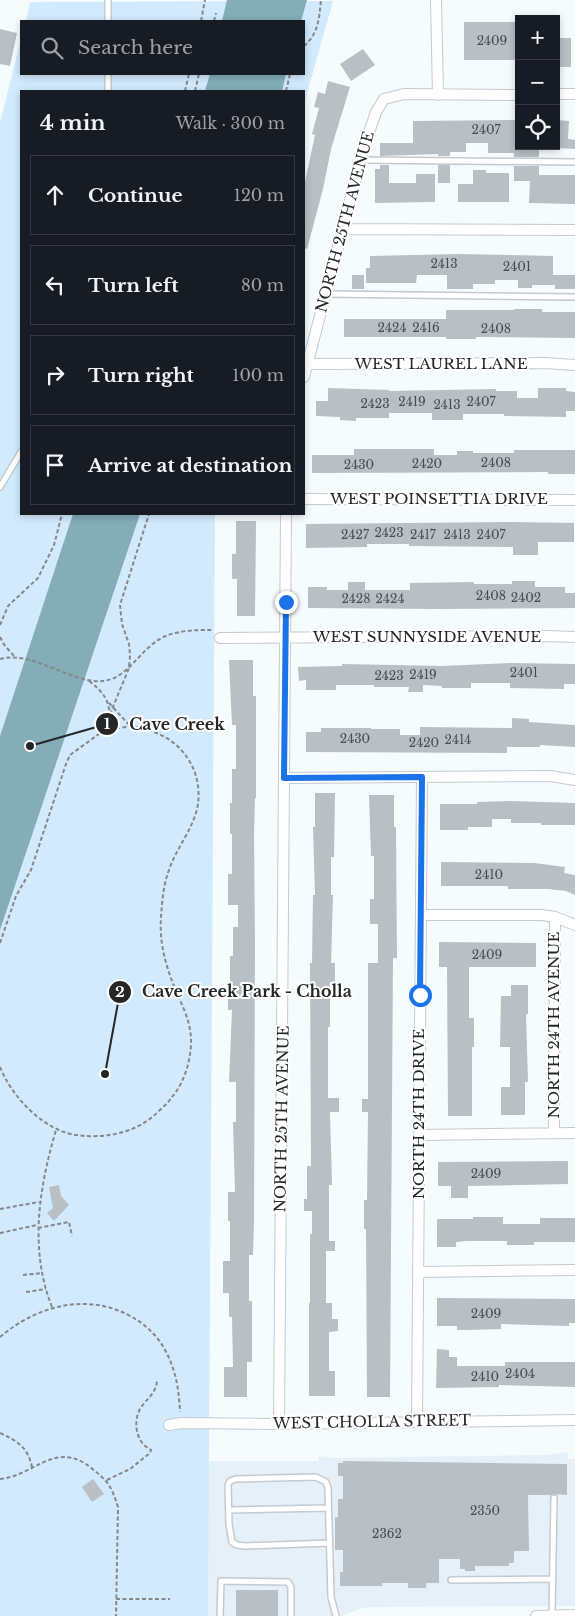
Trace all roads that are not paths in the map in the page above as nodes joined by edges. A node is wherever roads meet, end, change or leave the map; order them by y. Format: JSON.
{"nodes":[{"id":1,"x":108,"y":0,"type":"edge"},
{"id":2,"x":436,"y":0,"type":"edge"},
{"id":3,"x":108,"y":20,"type":"edge"},
{"id":4,"x":108,"y":75,"type":"edge"},
{"id":5,"x":108,"y":90,"type":"edge"},
{"id":6,"x":438,"y":94,"type":"junction"},
{"id":7,"x":560,"y":94,"type":"edge"},
{"id":8,"x":575,"y":94,"type":"edge"},
{"id":9,"x":515,"y":95,"type":"edge"},
{"id":10,"x":361,"y":160,"type":"junction"},
{"id":11,"x":575,"y":162,"type":"edge"},
{"id":12,"x":342,"y":229,"type":"junction"},
{"id":13,"x":575,"y":230,"type":"edge"},
{"id":14,"x":325,"y":294,"type":"junction"},
{"id":15,"x":575,"y":297,"type":"edge"},
{"id":16,"x":307,"y":364,"type":"junction"},
{"id":17,"x":575,"y":365,"type":"edge"},
{"id":18,"x":305,"y":372,"type":"edge"},
{"id":19,"x":20,"y":454,"type":"edge"},
{"id":20,"x":0,"y":487,"type":"edge"},
{"id":21,"x":305,"y":499,"type":"edge"},
{"id":22,"x":575,"y":500,"type":"edge"},
{"id":23,"x":286,"y":515,"type":"edge"},
{"id":24,"x":575,"y":637,"type":"edge"},
{"id":25,"x":220,"y":638,"type":"road end"},
{"id":26,"x":286,"y":638,"type":"junction"},
{"id":27,"x":422,"y":777,"type":"junction"},
{"id":28,"x":284,"y":778,"type":"junction"},
{"id":29,"x":575,"y":780,"type":"edge"},
{"id":30,"x":421,"y":915,"type":"junction"},
{"id":31,"x":555,"y":916,"type":"junction"},
{"id":32,"x":575,"y":925,"type":"edge"},
{"id":33,"x":554,"y":1133,"type":"junction"},
{"id":34,"x":575,"y":1133,"type":"edge"},
{"id":35,"x":419,"y":1135,"type":"junction"},
{"id":36,"x":575,"y":1270,"type":"edge"},
{"id":37,"x":418,"y":1272,"type":"junction"},
{"id":38,"x":575,"y":1420,"type":"edge"},
{"id":39,"x":417,"y":1421,"type":"junction"},
{"id":40,"x":279,"y":1424,"type":"junction"},
{"id":41,"x":169,"y":1425,"type":"dead end"},
{"id":42,"x":554,"y":1498,"type":"dead end"},
{"id":43,"x":328,"y":1508,"type":"junction"},
{"id":44,"x":228,"y":1510,"type":"junction"},
{"id":45,"x":330,"y":1543,"type":"junction"},
{"id":46,"x":553,"y":1579,"type":"junction"},
{"id":47,"x":451,"y":1580,"type":"dead end"},
{"id":48,"x":575,"y":1615,"type":"edge"},
{"id":49,"x":220,"y":1616,"type":"edge"},
{"id":50,"x":291,"y":1616,"type":"edge"},
{"id":51,"x":336,"y":1616,"type":"edge"},
{"id":52,"x":536,"y":1616,"type":"edge"},
{"id":53,"x":552,"y":1616,"type":"edge"}],
"edges":[{"from":1,"to":3,"type":"lane"},
{"from":2,"to":6,"type":"street"},
{"from":4,"to":5,"type":"lane"},
{"from":6,"to":9,"type":"street"},
{"from":6,"to":10,"type":"street","name":"NORTH 25TH AVENUE"},
{"from":7,"to":8,"type":"street"},
{"from":10,"to":11,"type":"lane"},
{"from":10,"to":12,"type":"street","name":"NORTH 25TH AVENUE"},
{"from":12,"to":13,"type":"street"},
{"from":12,"to":14,"type":"street","name":"NORTH 25TH AVENUE"},
{"from":14,"to":15,"type":"lane"},
{"from":14,"to":16,"type":"street","name":"NORTH 25TH AVENUE"},
{"from":16,"to":17,"type":"street","name":"WEST LAUREL LANE"},
{"from":16,"to":18,"type":"street","name":"NORTH 25TH AVENUE"},
{"from":19,"to":20,"type":"lane"},
{"from":21,"to":22,"type":"street","name":"WEST POINSETTIA DRIVE"},
{"from":23,"to":26,"type":"street","name":"NORTH 25TH AVENUE"},
{"from":24,"to":26,"type":"street","name":"WEST SUNNYSIDE AVENUE"},
{"from":25,"to":26,"type":"street","name":"WEST SUNNYSIDE AVENUE"},
{"from":26,"to":28,"type":"street","name":"NORTH 25TH AVENUE"},
{"from":27,"to":28,"type":"street"},
{"from":27,"to":29,"type":"street"},
{"from":27,"to":30,"type":"street","name":"NORTH 24TH DRIVE"},
{"from":28,"to":40,"type":"street","name":"NORTH 25TH AVENUE"},
{"from":30,"to":31,"type":"street"},
{"from":30,"to":35,"type":"street","name":"NORTH 24TH DRIVE"},
{"from":31,"to":32,"type":"street"},
{"from":31,"to":33,"type":"street","name":"NORTH 24TH AVENUE"},
{"from":33,"to":34,"type":"street"},
{"from":33,"to":35,"type":"street"},
{"from":35,"to":37,"type":"street","name":"NORTH 24TH DRIVE"},
{"from":36,"to":37,"type":"street"},
{"from":37,"to":39,"type":"street","name":"NORTH 24TH DRIVE"},
{"from":38,"to":39,"type":"street","name":"WEST CHOLLA STREET"},
{"from":39,"to":40,"type":"street","name":"WEST CHOLLA STREET"},
{"from":40,"to":41,"type":"street","name":"WEST CHOLLA STREET"},
{"from":42,"to":46,"type":"lane"},
{"from":43,"to":44,"type":"lane"},
{"from":43,"to":44,"type":"lane"},
{"from":43,"to":45,"type":"lane"},
{"from":44,"to":45,"type":"lane"},
{"from":45,"to":51,"type":"lane"},
{"from":46,"to":47,"type":"lane"},
{"from":46,"to":53,"type":"lane"},
{"from":48,"to":53,"type":"street"},
{"from":49,"to":50,"type":"lane"},
{"from":52,"to":53,"type":"street"}]}
